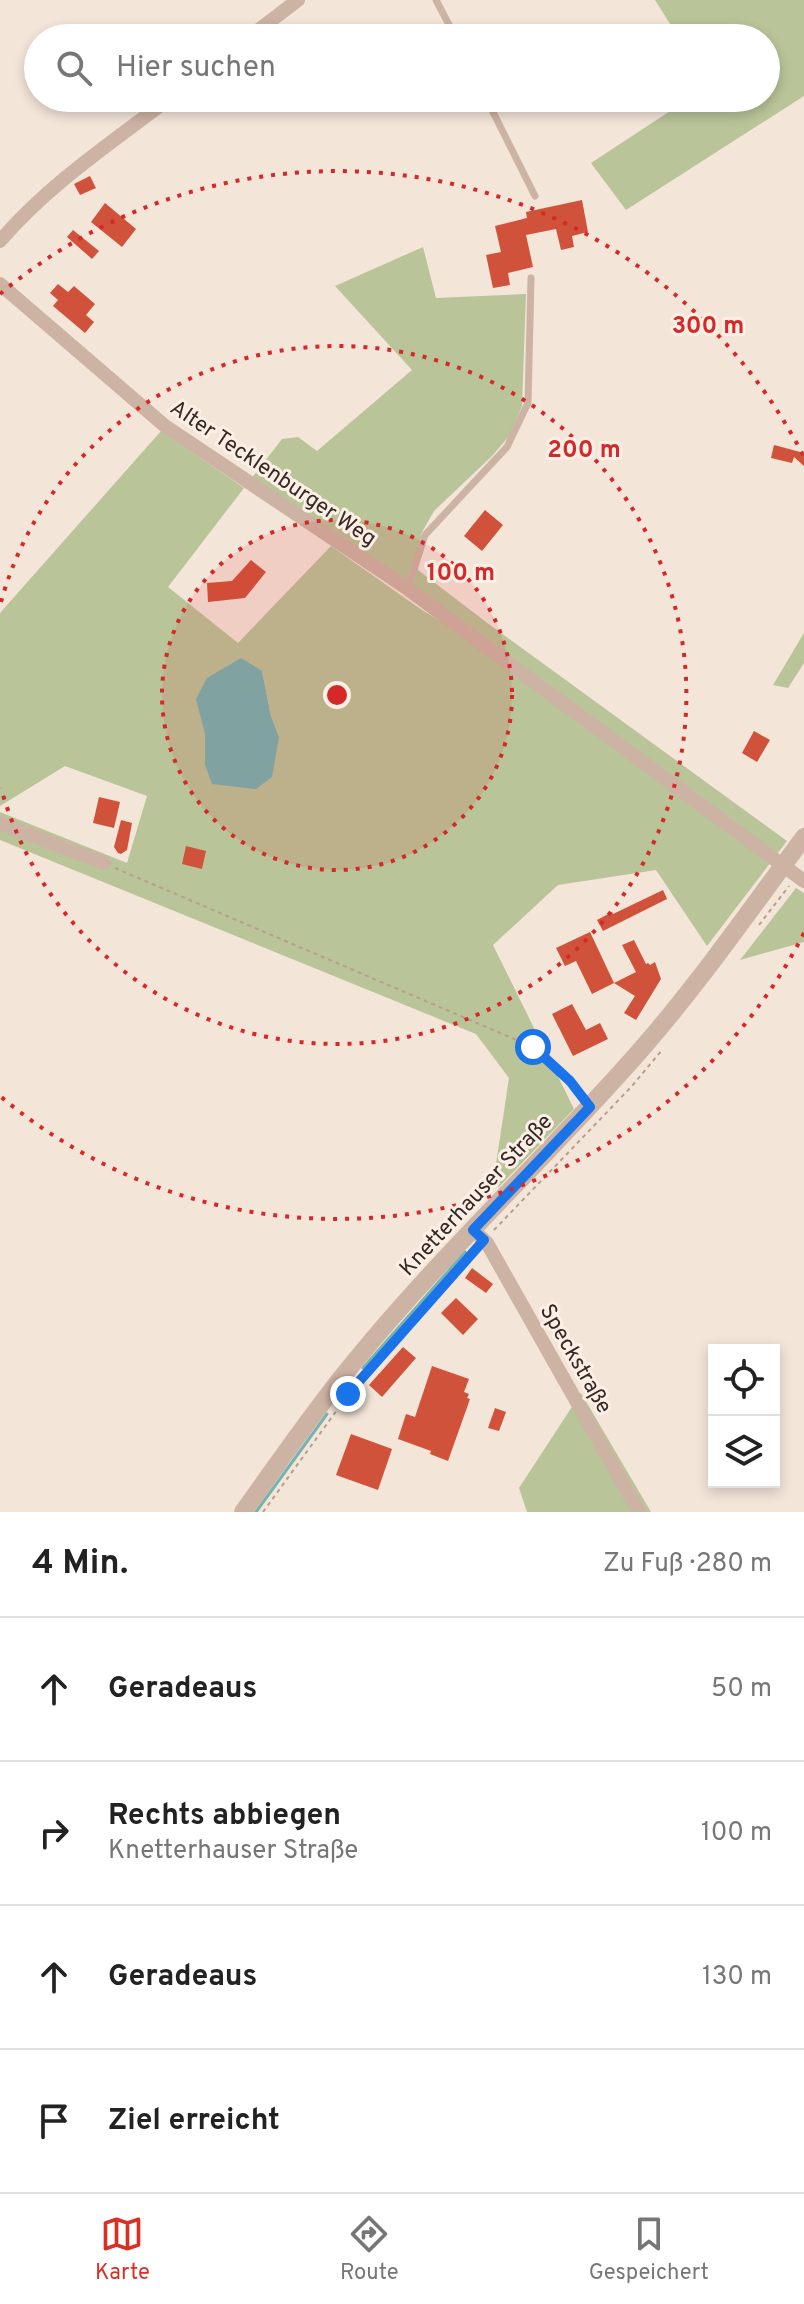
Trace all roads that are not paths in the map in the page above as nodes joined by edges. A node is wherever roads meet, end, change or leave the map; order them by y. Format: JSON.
{"nodes":[{"id":1,"x":298,"y":0,"type":"edge"},
{"id":2,"x":436,"y":0,"type":"edge"},
{"id":3,"x":266,"y":24,"type":"edge"},
{"id":4,"x":449,"y":24,"type":"edge"},
{"id":5,"x":152,"y":112,"type":"edge"},
{"id":6,"x":493,"y":112,"type":"edge"},
{"id":7,"x":535,"y":196,"type":"dead end"},
{"id":8,"x":0,"y":241,"type":"edge"},
{"id":9,"x":531,"y":278,"type":"dead end"},
{"id":10,"x":0,"y":284,"type":"edge"},
{"id":11,"x":408,"y":589,"type":"junction"},
{"id":12,"x":0,"y":823,"type":"edge"},
{"id":13,"x":804,"y":837,"type":"edge"},
{"id":14,"x":104,"y":863,"type":"road end"},
{"id":15,"x":782,"y":866,"type":"junction"},
{"id":16,"x":804,"y":881,"type":"edge"},
{"id":17,"x":479,"y":1235,"type":"junction"},
{"id":18,"x":243,"y":1512,"type":"edge"},
{"id":19,"x":639,"y":1512,"type":"edge"}],
"edges":[{"from":1,"to":3,"type":"street"},
{"from":2,"to":4,"type":"lane"},
{"from":5,"to":8,"type":"street"},
{"from":6,"to":7,"type":"lane"},
{"from":9,"to":11,"type":"lane"},
{"from":10,"to":11,"type":"street","name":"Alter Tecklenburger Weg"},
{"from":11,"to":15,"type":"street","name":"Alter Tecklenburger Weg"},
{"from":12,"to":14,"type":"street"},
{"from":13,"to":15,"type":"street","name":"Knetterhauser Straße"},
{"from":15,"to":16,"type":"street","name":"Alter Tecklenburger Weg"},
{"from":15,"to":17,"type":"street","name":"Knetterhauser Straße"},
{"from":17,"to":18,"type":"street","name":"Knetterhauser Straße"},
{"from":17,"to":19,"type":"street","name":"Speckstraße"}]}
